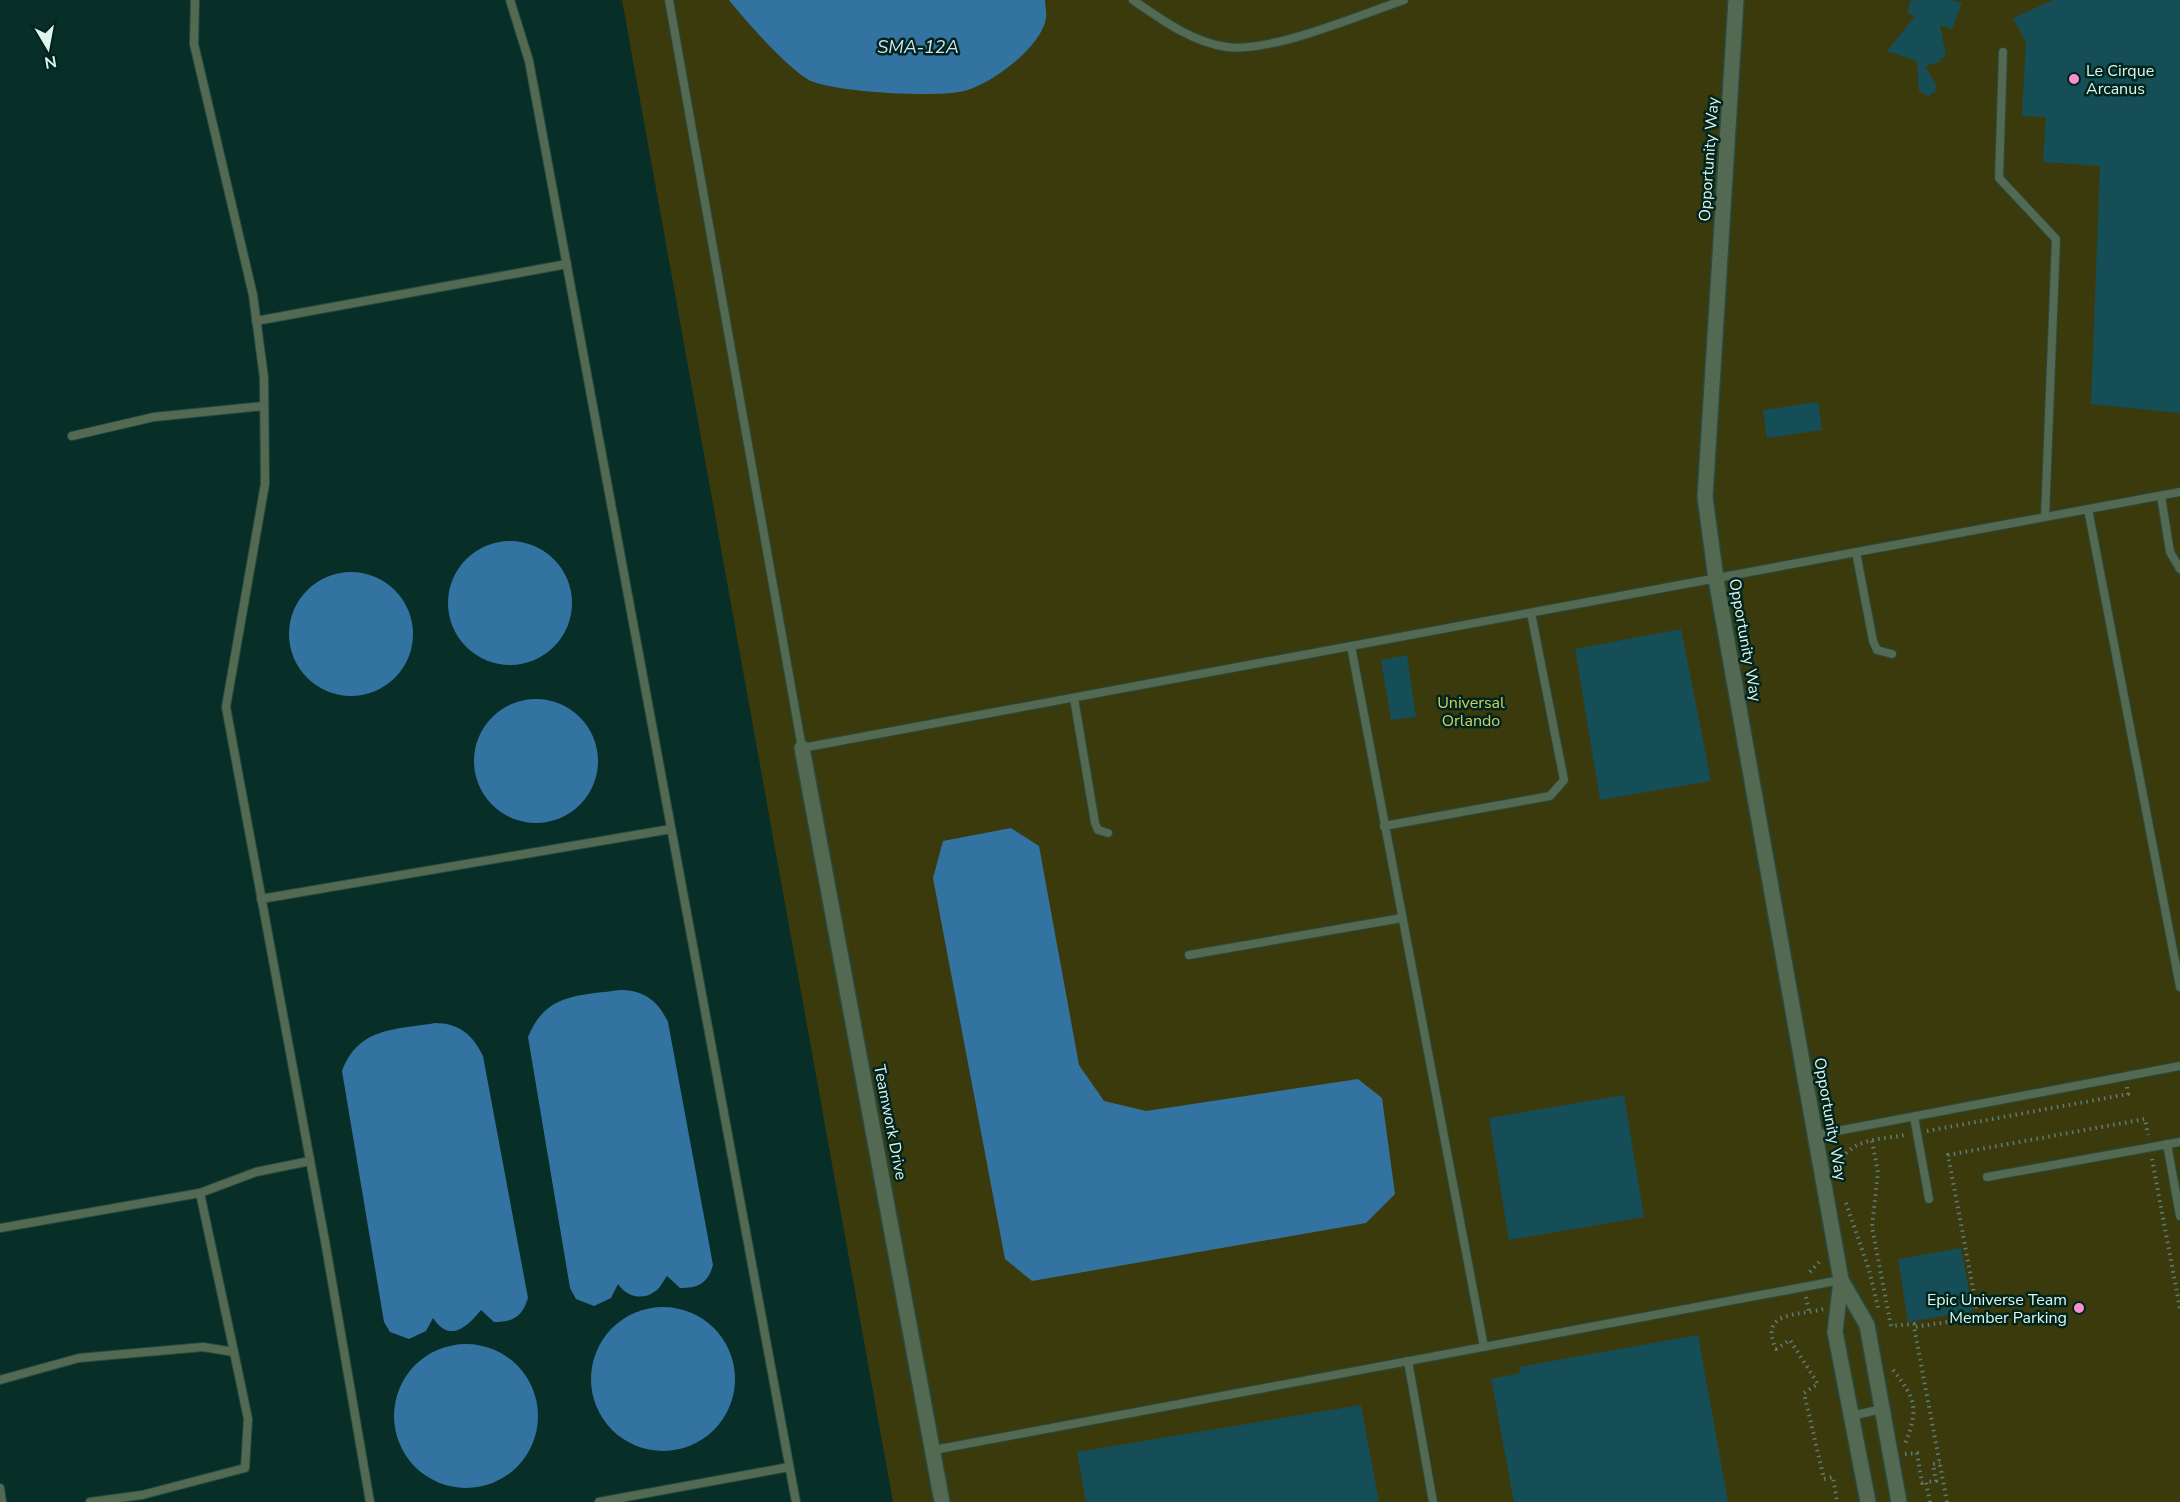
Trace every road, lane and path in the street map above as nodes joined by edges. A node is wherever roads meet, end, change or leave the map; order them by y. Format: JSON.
{"nodes":[{"id":1,"x":195,"y":0,"type":"edge"},
{"id":2,"x":510,"y":0,"type":"edge"},
{"id":3,"x":669,"y":0,"type":"edge"},
{"id":4,"x":1133,"y":0,"type":"edge"},
{"id":5,"x":1404,"y":0,"type":"edge"},
{"id":6,"x":1736,"y":0,"type":"edge"},
{"id":7,"x":2003,"y":52,"type":"dead end"},
{"id":8,"x":567,"y":264,"type":"junction"},
{"id":9,"x":256,"y":321,"type":"junction"},
{"id":10,"x":264,"y":406,"type":"junction"},
{"id":11,"x":72,"y":436,"type":"dead end"},
{"id":12,"x":2180,"y":492,"type":"edge"},
{"id":13,"x":2161,"y":496,"type":"junction"},
{"id":14,"x":2088,"y":509,"type":"junction"},
{"id":15,"x":2046,"y":517,"type":"junction"},
{"id":16,"x":1856,"y":552,"type":"junction"},
{"id":17,"x":2180,"y":569,"type":"edge"},
{"id":18,"x":1716,"y":579,"type":"junction"},
{"id":19,"x":1531,"y":613,"type":"junction"},
{"id":20,"x":1351,"y":646,"type":"junction"},
{"id":21,"x":1892,"y":654,"type":"dead end"},
{"id":22,"x":1074,"y":698,"type":"junction"},
{"id":23,"x":802,"y":748,"type":"junction"},
{"id":24,"x":1384,"y":826,"type":"junction"},
{"id":25,"x":671,"y":829,"type":"junction"},
{"id":26,"x":1108,"y":833,"type":"dead end"},
{"id":27,"x":261,"y":899,"type":"junction"},
{"id":28,"x":1402,"y":918,"type":"junction"},
{"id":29,"x":1189,"y":955,"type":"dead end"},
{"id":30,"x":2180,"y":987,"type":"edge"},
{"id":31,"x":2180,"y":1066,"type":"edge"},
{"id":32,"x":2126,"y":1077,"type":"junction"},
{"id":33,"x":1914,"y":1117,"type":"junction"},
{"id":34,"x":1917,"y":1133,"type":"junction"},
{"id":35,"x":2158,"y":1133,"type":"dead end"},
{"id":36,"x":1816,"y":1135,"type":"junction"},
{"id":37,"x":2147,"y":1135,"type":"junction"},
{"id":38,"x":1872,"y":1141,"type":"junction"},
{"id":39,"x":2180,"y":1142,"type":"edge"},
{"id":40,"x":2167,"y":1144,"type":"junction"},
{"id":41,"x":2150,"y":1147,"type":"junction"},
{"id":42,"x":310,"y":1161,"type":"junction"},
{"id":43,"x":1839,"y":1173,"type":"dead end"},
{"id":44,"x":1986,"y":1177,"type":"dead end"},
{"id":45,"x":1844,"y":1192,"type":"dead end"},
{"id":46,"x":200,"y":1193,"type":"junction"},
{"id":47,"x":1929,"y":1199,"type":"dead end"},
{"id":48,"x":2180,"y":1215,"type":"edge"},
{"id":49,"x":0,"y":1228,"type":"edge"},
{"id":50,"x":1842,"y":1280,"type":"junction"},
{"id":51,"x":1875,"y":1295,"type":"junction"},
{"id":52,"x":1853,"y":1301,"type":"junction"},
{"id":53,"x":1838,"y":1305,"type":"junction"},
{"id":54,"x":2180,"y":1308,"type":"edge"},
{"id":55,"x":1880,"y":1317,"type":"dead end"},
{"id":56,"x":1914,"y":1327,"type":"junction"},
{"id":57,"x":1484,"y":1347,"type":"junction"},
{"id":58,"x":234,"y":1352,"type":"junction"},
{"id":59,"x":1408,"y":1361,"type":"junction"},
{"id":60,"x":1889,"y":1364,"type":"dead end"},
{"id":61,"x":0,"y":1380,"type":"edge"},
{"id":62,"x":1882,"y":1409,"type":"junction"},
{"id":63,"x":1851,"y":1416,"type":"junction"},
{"id":64,"x":934,"y":1450,"type":"junction"},
{"id":65,"x":1940,"y":1463,"type":"junction"},
{"id":66,"x":789,"y":1467,"type":"junction"},
{"id":67,"x":1926,"y":1482,"type":"junction"},
{"id":68,"x":0,"y":1488,"type":"edge"},
{"id":69,"x":2,"y":1502,"type":"edge"},
{"id":70,"x":90,"y":1502,"type":"edge"},
{"id":71,"x":370,"y":1502,"type":"edge"},
{"id":72,"x":599,"y":1502,"type":"edge"},
{"id":73,"x":795,"y":1502,"type":"edge"},
{"id":74,"x":942,"y":1502,"type":"edge"},
{"id":75,"x":1433,"y":1502,"type":"edge"},
{"id":76,"x":1837,"y":1502,"type":"edge"},
{"id":77,"x":1868,"y":1502,"type":"edge"},
{"id":78,"x":1899,"y":1502,"type":"edge"},
{"id":79,"x":1930,"y":1502,"type":"edge"},
{"id":80,"x":1947,"y":1502,"type":"edge"}],
"edges":[{"from":1,"to":9,"type":"lane"},
{"from":2,"to":8,"type":"lane"},
{"from":3,"to":23,"type":"lane"},
{"from":4,"to":5,"type":"lane"},
{"from":6,"to":18,"type":"street","name":"Opportunity Way"},
{"from":7,"to":15,"type":"lane"},
{"from":8,"to":9,"type":"lane"},
{"from":8,"to":25,"type":"lane"},
{"from":9,"to":10,"type":"lane"},
{"from":10,"to":11,"type":"lane"},
{"from":10,"to":27,"type":"lane"},
{"from":12,"to":13,"type":"lane"},
{"from":13,"to":14,"type":"lane"},
{"from":13,"to":17,"type":"lane"},
{"from":14,"to":15,"type":"lane"},
{"from":14,"to":30,"type":"lane"},
{"from":15,"to":16,"type":"lane"},
{"from":16,"to":18,"type":"lane"},
{"from":16,"to":21,"type":"lane"},
{"from":18,"to":19,"type":"lane"},
{"from":18,"to":36,"type":"street","name":"Opportunity Way"},
{"from":19,"to":20,"type":"lane"},
{"from":19,"to":24,"type":"lane"},
{"from":20,"to":22,"type":"lane"},
{"from":20,"to":24,"type":"lane"},
{"from":22,"to":23,"type":"lane"},
{"from":22,"to":26,"type":"lane"},
{"from":23,"to":64,"type":"street","name":"Teamwork Drive"},
{"from":24,"to":28,"type":"lane"},
{"from":25,"to":27,"type":"lane"},
{"from":25,"to":66,"type":"lane"},
{"from":27,"to":42,"type":"lane"},
{"from":28,"to":29,"type":"lane"},
{"from":28,"to":57,"type":"lane"},
{"from":31,"to":32,"type":"lane"},
{"from":32,"to":33,"type":"lane"},
{"from":32,"to":34,"type":"path"},
{"from":33,"to":34,"type":"lane"},
{"from":33,"to":36,"type":"lane"},
{"from":34,"to":38,"type":"path"},
{"from":34,"to":47,"type":"lane"},
{"from":35,"to":37,"type":"path"},
{"from":36,"to":50,"type":"street","name":"Opportunity Way"},
{"from":37,"to":41,"type":"path"},
{"from":37,"to":56,"type":"path"},
{"from":38,"to":43,"type":"path"},
{"from":38,"to":56,"type":"path"},
{"from":39,"to":40,"type":"lane"},
{"from":40,"to":41,"type":"lane"},
{"from":40,"to":48,"type":"lane"},
{"from":41,"to":44,"type":"lane"},
{"from":41,"to":54,"type":"path"},
{"from":42,"to":46,"type":"lane"},
{"from":42,"to":71,"type":"lane"},
{"from":45,"to":51,"type":"path"},
{"from":46,"to":49,"type":"lane"},
{"from":46,"to":58,"type":"lane"},
{"from":50,"to":52,"type":"street","name":"Opportunity Way"},
{"from":50,"to":53,"type":"street","name":"Opportunity Way"},
{"from":50,"to":57,"type":"lane"},
{"from":51,"to":52,"type":"path"},
{"from":51,"to":55,"type":"path"},
{"from":52,"to":62,"type":"street","name":"Opportunity Way"},
{"from":53,"to":63,"type":"street","name":"Opportunity Way"},
{"from":53,"to":76,"type":"path"},
{"from":56,"to":65,"type":"path"},
{"from":57,"to":59,"type":"lane"},
{"from":58,"to":61,"type":"lane"},
{"from":58,"to":70,"type":"lane"},
{"from":59,"to":64,"type":"lane"},
{"from":59,"to":75,"type":"lane"},
{"from":60,"to":67,"type":"path"},
{"from":62,"to":63,"type":"lane"},
{"from":62,"to":78,"type":"street","name":"Opportunity Way"},
{"from":63,"to":77,"type":"street","name":"Opportunity Way"},
{"from":64,"to":74,"type":"street","name":"Teamwork Drive"},
{"from":65,"to":67,"type":"path"},
{"from":65,"to":80,"type":"path"},
{"from":66,"to":72,"type":"lane"},
{"from":66,"to":73,"type":"lane"},
{"from":67,"to":79,"type":"path"},
{"from":68,"to":69,"type":"lane"}]}
